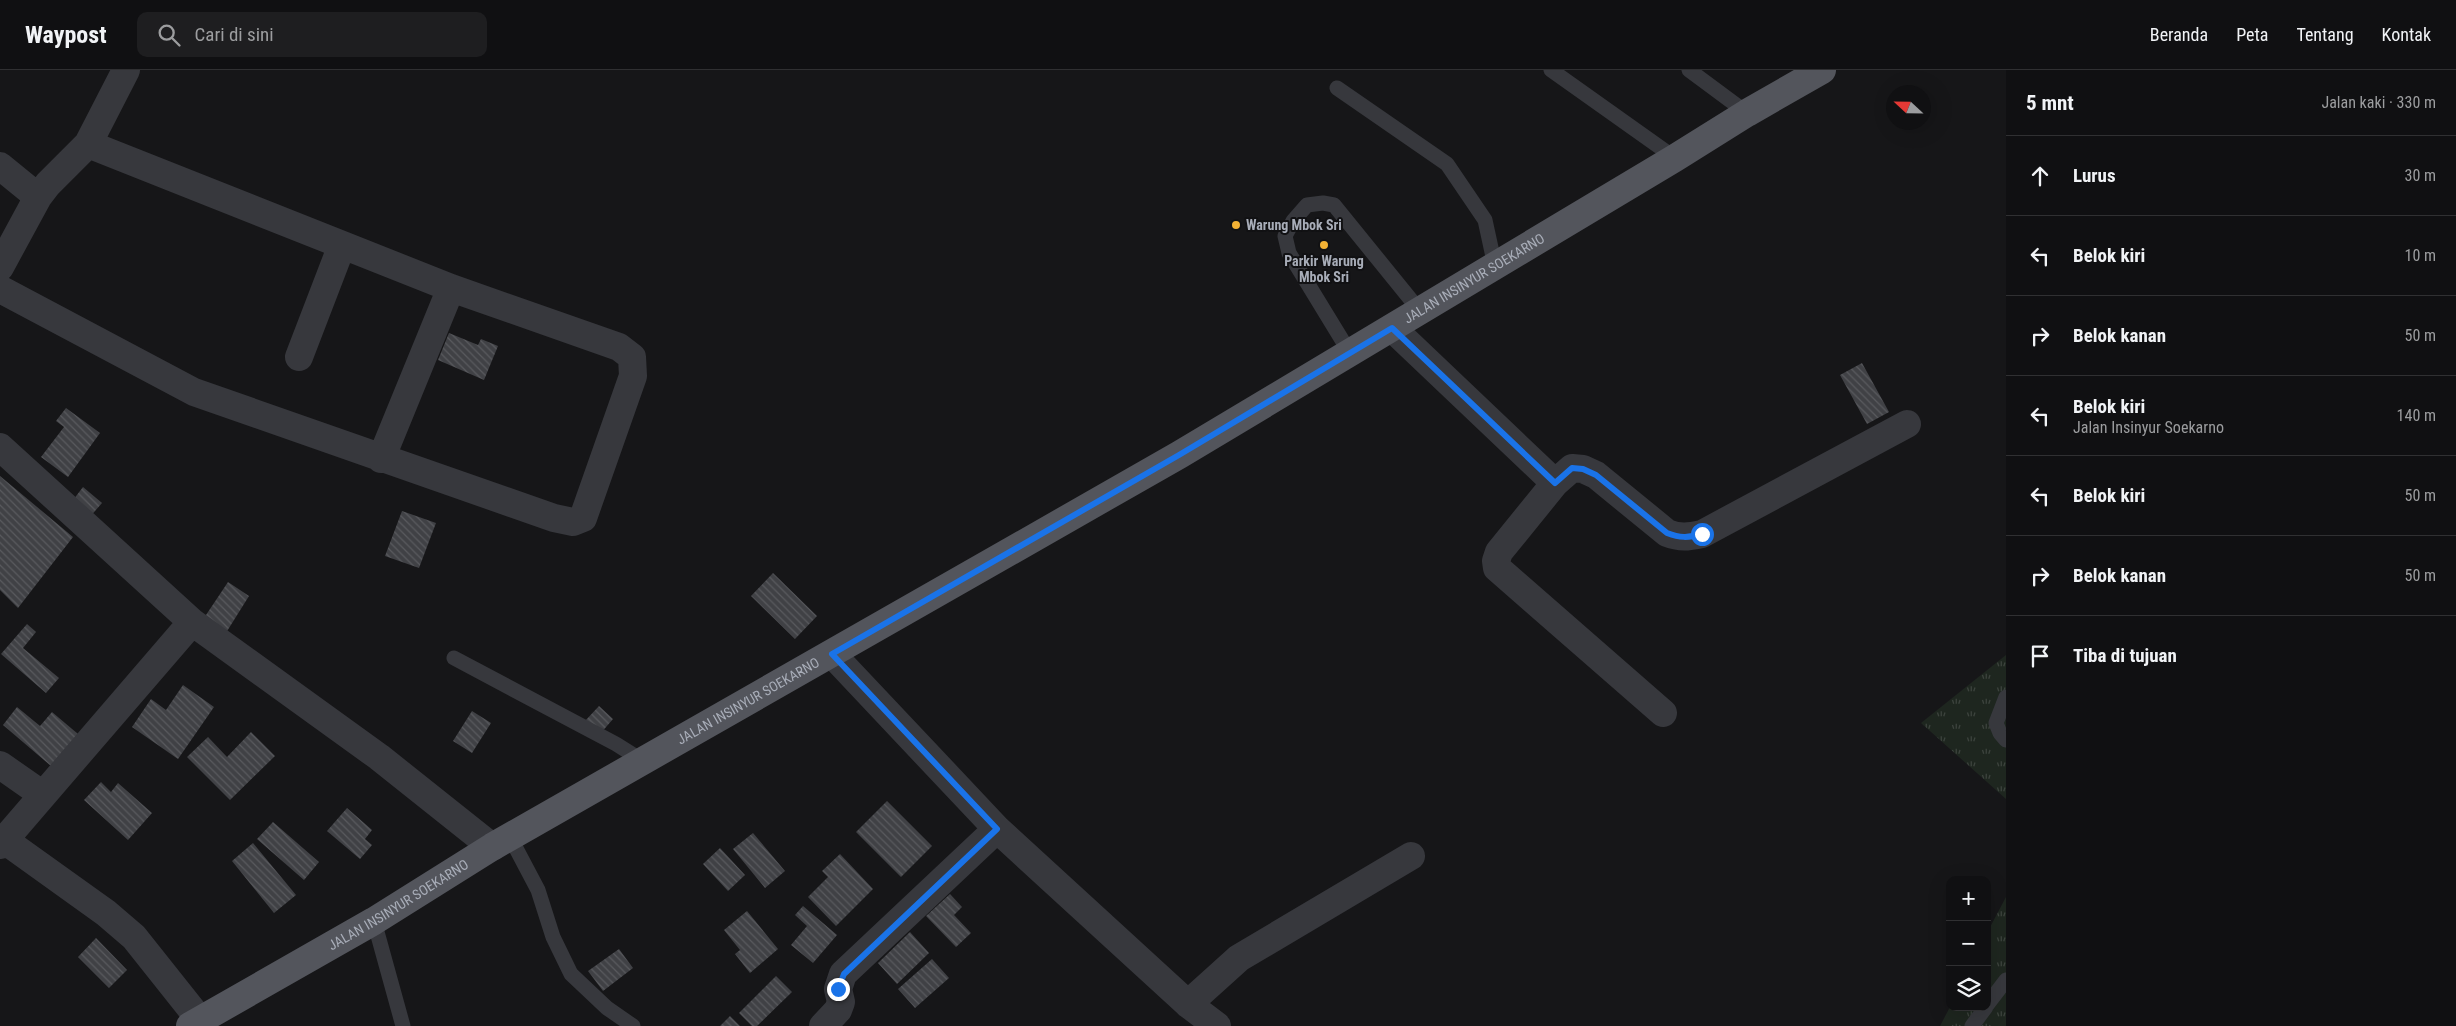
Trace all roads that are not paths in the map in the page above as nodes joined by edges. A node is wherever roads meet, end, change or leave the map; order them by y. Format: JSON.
{"nodes":[{"id":1,"x":126,"y":70,"type":"edge"},
{"id":2,"x":1551,"y":70,"type":"edge"},
{"id":3,"x":1689,"y":70,"type":"edge"},
{"id":4,"x":1822,"y":70,"type":"edge"},
{"id":5,"x":1337,"y":88,"type":"dead end"},
{"id":6,"x":1747,"y":113,"type":"junction"},
{"id":7,"x":88,"y":144,"type":"junction"},
{"id":8,"x":1675,"y":158,"type":"junction"},
{"id":9,"x":0,"y":166,"type":"edge"},
{"id":10,"x":38,"y":197,"type":"junction"},
{"id":11,"x":342,"y":245,"type":"junction"},
{"id":12,"x":1495,"y":266,"type":"junction"},
{"id":13,"x":0,"y":267,"type":"edge"},
{"id":14,"x":451,"y":288,"type":"junction"},
{"id":15,"x":0,"y":289,"type":"edge"},
{"id":16,"x":1420,"y":311,"type":"junction"},
{"id":17,"x":1392,"y":328,"type":"junction"},
{"id":18,"x":1350,"y":353,"type":"junction"},
{"id":19,"x":299,"y":357,"type":"dead end"},
{"id":20,"x":1907,"y":424,"type":"dead end"},
{"id":21,"x":0,"y":447,"type":"edge"},
{"id":22,"x":381,"y":459,"type":"junction"},
{"id":23,"x":1555,"y":483,"type":"junction"},
{"id":24,"x":192,"y":622,"type":"junction"},
{"id":25,"x":832,"y":654,"type":"junction"},
{"id":26,"x":454,"y":658,"type":"dead end"},
{"id":27,"x":2006,"y":696,"type":"edge"},
{"id":28,"x":1663,"y":713,"type":"dead end"},
{"id":29,"x":2006,"y":740,"type":"edge"},
{"id":30,"x":643,"y":761,"type":"junction"},
{"id":31,"x":0,"y":765,"type":"edge"},
{"id":32,"x":43,"y":795,"type":"junction"},
{"id":33,"x":997,"y":829,"type":"junction"},
{"id":34,"x":2,"y":842,"type":"edge"},
{"id":35,"x":501,"y":842,"type":"junction"},
{"id":36,"x":1412,"y":856,"type":"dead end"},
{"id":37,"x":374,"y":920,"type":"junction"},
{"id":38,"x":2006,"y":980,"type":"edge"},
{"id":39,"x":1991,"y":1000,"type":"edge"},
{"id":40,"x":1188,"y":1004,"type":"junction"},
{"id":41,"x":1982,"y":1011,"type":"edge"},
{"id":42,"x":195,"y":1023,"type":"edge"},
{"id":43,"x":403,"y":1026,"type":"edge"},
{"id":44,"x":633,"y":1026,"type":"edge"},
{"id":45,"x":823,"y":1026,"type":"edge"},
{"id":46,"x":1217,"y":1026,"type":"edge"},
{"id":47,"x":1972,"y":1026,"type":"edge"}],
"edges":[{"from":1,"to":7,"type":"street"},
{"from":2,"to":8,"type":"lane"},
{"from":3,"to":6,"type":"lane"},
{"from":4,"to":6,"type":"main road","name":"JALAN INSINYUR SOEKARNO"},
{"from":5,"to":12,"type":"lane"},
{"from":6,"to":8,"type":"main road","name":"JALAN INSINYUR SOEKARNO"},
{"from":7,"to":10,"type":"street"},
{"from":7,"to":11,"type":"street"},
{"from":8,"to":12,"type":"main road","name":"JALAN INSINYUR SOEKARNO"},
{"from":9,"to":10,"type":"street"},
{"from":10,"to":13,"type":"street"},
{"from":11,"to":14,"type":"street"},
{"from":11,"to":19,"type":"street"},
{"from":12,"to":16,"type":"main road","name":"JALAN INSINYUR SOEKARNO"},
{"from":14,"to":22,"type":"street"},
{"from":14,"to":22,"type":"street"},
{"from":15,"to":22,"type":"street"},
{"from":16,"to":17,"type":"main road","name":"JALAN INSINYUR SOEKARNO"},
{"from":16,"to":18,"type":"lane"},
{"from":17,"to":18,"type":"main road","name":"JALAN INSINYUR SOEKARNO"},
{"from":17,"to":23,"type":"street"},
{"from":18,"to":25,"type":"main road","name":"JALAN INSINYUR SOEKARNO"},
{"from":20,"to":23,"type":"street"},
{"from":21,"to":24,"type":"street"},
{"from":23,"to":28,"type":"street"},
{"from":24,"to":32,"type":"street"},
{"from":24,"to":35,"type":"street"},
{"from":25,"to":30,"type":"main road","name":"JALAN INSINYUR SOEKARNO"},
{"from":25,"to":33,"type":"street"},
{"from":26,"to":30,"type":"lane"},
{"from":27,"to":29,"type":"lane"},
{"from":30,"to":35,"type":"main road","name":"JALAN INSINYUR SOEKARNO"},
{"from":31,"to":32,"type":"street"},
{"from":32,"to":34,"type":"street"},
{"from":33,"to":40,"type":"street"},
{"from":33,"to":45,"type":"street"},
{"from":34,"to":42,"type":"street"},
{"from":35,"to":37,"type":"main road","name":"JALAN INSINYUR SOEKARNO"},
{"from":35,"to":44,"type":"lane"},
{"from":36,"to":40,"type":"street"},
{"from":37,"to":42,"type":"main road","name":"JALAN INSINYUR SOEKARNO"},
{"from":37,"to":43,"type":"lane"},
{"from":38,"to":39,"type":"lane"},
{"from":40,"to":46,"type":"street"},
{"from":41,"to":47,"type":"lane"}]}
